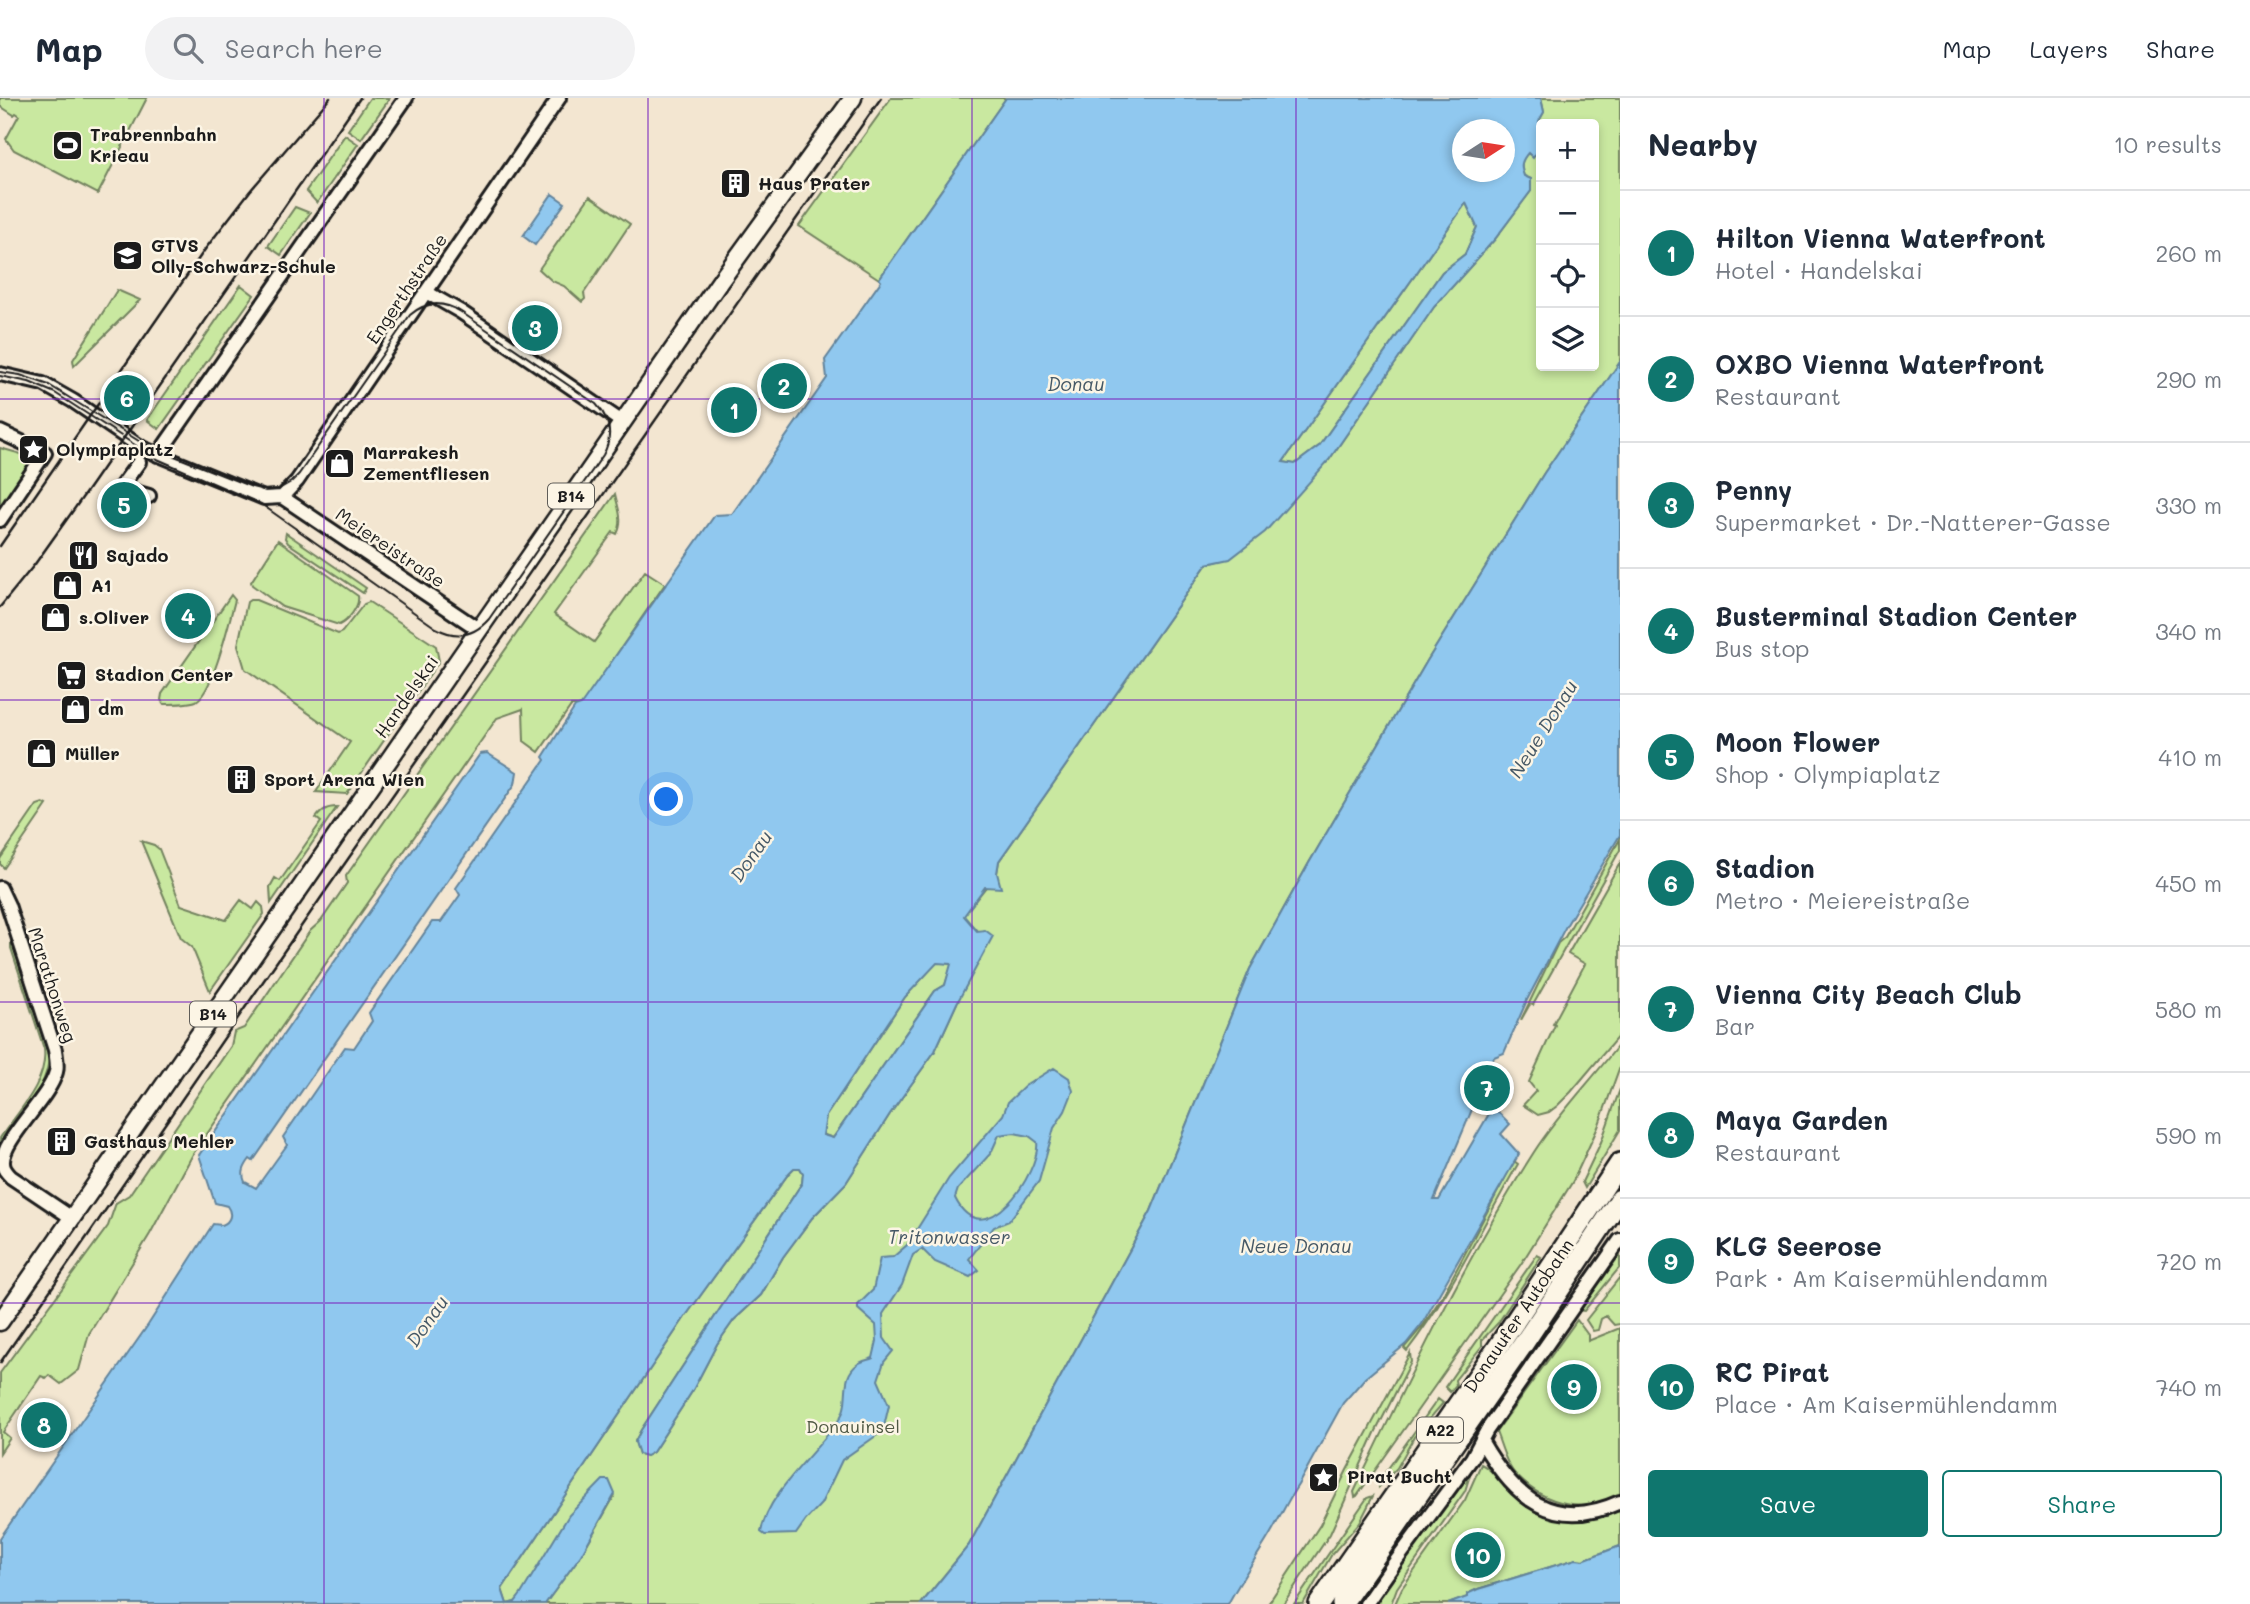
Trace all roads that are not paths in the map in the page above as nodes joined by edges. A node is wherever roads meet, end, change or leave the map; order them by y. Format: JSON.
{"nodes":[{"id":1,"x":406,"y":98,"type":"edge"},
{"id":2,"x":559,"y":98,"type":"edge"},
{"id":3,"x":853,"y":98,"type":"edge"},
{"id":4,"x":426,"y":292,"type":"junction"},
{"id":5,"x":0,"y":374,"type":"edge"},
{"id":6,"x":622,"y":422,"type":"junction"},
{"id":7,"x":0,"y":432,"type":"edge"},
{"id":8,"x":158,"y":455,"type":"junction"},
{"id":9,"x":139,"y":463,"type":"dead end"},
{"id":10,"x":149,"y":496,"type":"dead end"},
{"id":11,"x":282,"y":497,"type":"junction"},
{"id":12,"x":0,"y":520,"type":"edge"},
{"id":13,"x":478,"y":629,"type":"junction"},
{"id":14,"x":0,"y":888,"type":"edge"},
{"id":15,"x":1,"y":1163,"type":"edge"},
{"id":16,"x":1620,"y":1163,"type":"edge"},
{"id":17,"x":1620,"y":1199,"type":"edge"},
{"id":18,"x":72,"y":1217,"type":"junction"},
{"id":19,"x":1620,"y":1240,"type":"edge"},
{"id":20,"x":0,"y":1322,"type":"edge"},
{"id":21,"x":1482,"y":1442,"type":"junction"},
{"id":22,"x":1620,"y":1502,"type":"edge"},
{"id":23,"x":1318,"y":1604,"type":"edge"},
{"id":24,"x":1342,"y":1604,"type":"edge"},
{"id":25,"x":1366,"y":1604,"type":"edge"}],
"edges":[{"from":1,"to":8,"type":"street"},
{"from":2,"to":4,"type":"street","name":"Engerthstraße"},
{"from":3,"to":6,"type":"main road","name":"Handelskai","number":"B14"},
{"from":4,"to":6,"type":"street"},
{"from":4,"to":11,"type":"street","name":"Engerthstraße"},
{"from":5,"to":8,"type":"street"},
{"from":6,"to":13,"type":"main road","name":"Handelskai","number":"B14"},
{"from":7,"to":12,"type":"street"},
{"from":8,"to":11,"type":"street"},
{"from":9,"to":10,"type":"street"},
{"from":11,"to":13,"type":"street","name":"Meiereistraße"},
{"from":13,"to":18,"type":"main road","name":"Handelskai","number":"B14"},
{"from":14,"to":15,"type":"street","name":"Marathonweg"},
{"from":15,"to":18,"type":"street","name":"Marathonweg"},
{"from":16,"to":23,"type":"highway","name":"Donauufer Autobahn","number":"A22"},
{"from":17,"to":24,"type":"highway","name":"Donauufer Autobahn","number":"A22"},
{"from":18,"to":20,"type":"main road","name":"Handelskai","number":"B14"},
{"from":19,"to":21,"type":"street"},
{"from":21,"to":22,"type":"street"},
{"from":21,"to":25,"type":"street"}]}
